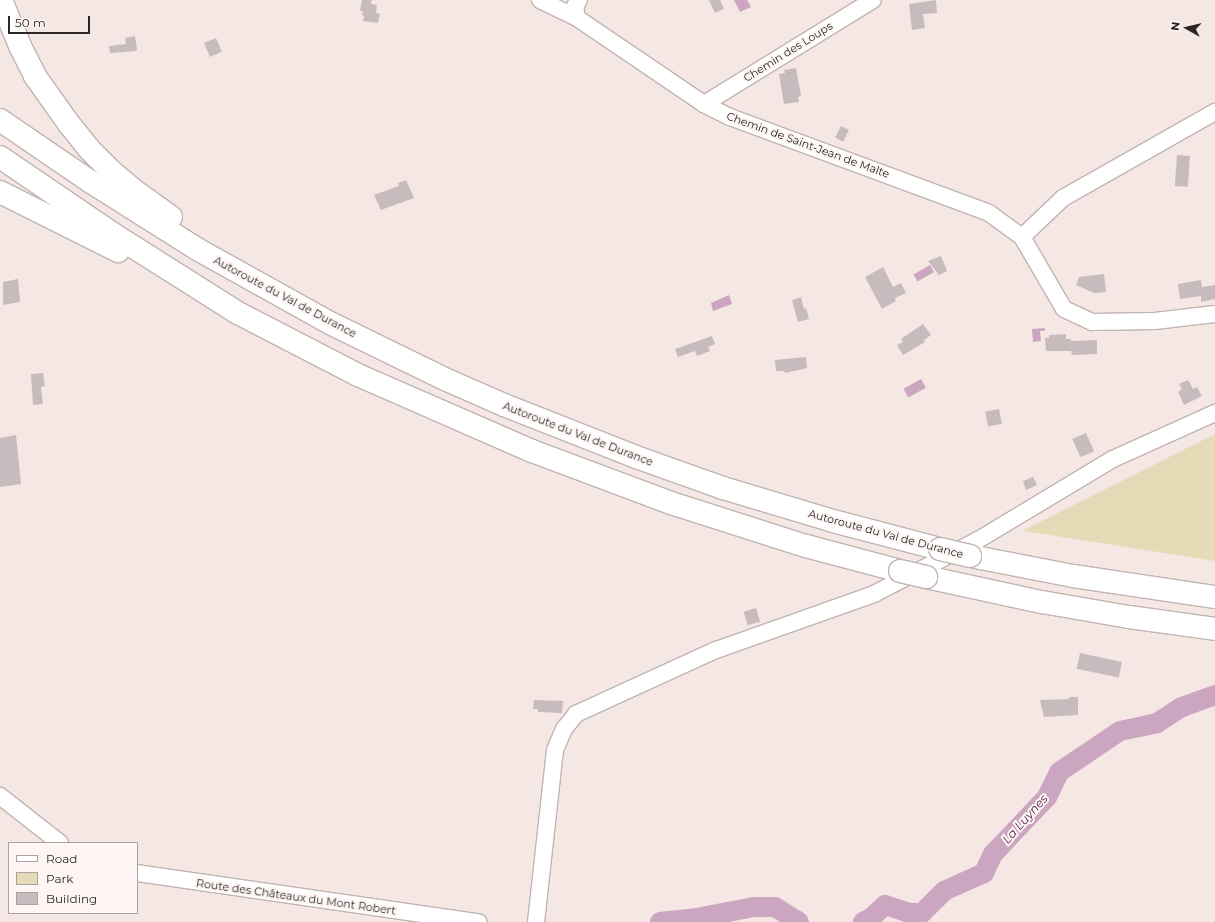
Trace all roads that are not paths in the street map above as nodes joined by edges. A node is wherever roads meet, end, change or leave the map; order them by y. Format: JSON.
{"nodes":[{"id":1,"x":1,"y":0,"type":"edge"},
{"id":2,"x":540,"y":0,"type":"edge"},
{"id":3,"x":579,"y":0,"type":"edge"},
{"id":4,"x":872,"y":0,"type":"edge"},
{"id":5,"x":577,"y":18,"type":"junction"},
{"id":6,"x":704,"y":104,"type":"junction"},
{"id":7,"x":1215,"y":112,"type":"edge"},
{"id":8,"x":0,"y":120,"type":"edge"},
{"id":9,"x":0,"y":157,"type":"edge"},
{"id":10,"x":0,"y":192,"type":"edge"},
{"id":11,"x":1022,"y":237,"type":"junction"},
{"id":12,"x":304,"y":309,"type":"junction"},
{"id":13,"x":238,"y":313,"type":"junction"},
{"id":14,"x":1215,"y":314,"type":"edge"},
{"id":15,"x":1215,"y":413,"type":"edge"},
{"id":16,"x":1215,"y":597,"type":"edge"},
{"id":17,"x":1215,"y":629,"type":"edge"},
{"id":18,"x":0,"y":796,"type":"edge"},
{"id":19,"x":59,"y":842,"type":"edge"},
{"id":20,"x":138,"y":873,"type":"edge"},
{"id":21,"x":478,"y":922,"type":"edge"},
{"id":22,"x":536,"y":922,"type":"edge"}],
"edges":[{"from":1,"to":12,"type":"highway"},
{"from":2,"to":5,"type":"street","name":"Chemin de Saint-Jean de Malte"},
{"from":3,"to":5,"type":"street"},
{"from":4,"to":6,"type":"street","name":"Chemin des Loups"},
{"from":5,"to":6,"type":"street","name":"Chemin de Saint-Jean de Malte"},
{"from":6,"to":11,"type":"street","name":"Chemin de Saint-Jean de Malte"},
{"from":7,"to":11,"type":"street"},
{"from":8,"to":12,"type":"highway","name":"Autoroute du Val de Durance"},
{"from":9,"to":13,"type":"highway"},
{"from":10,"to":13,"type":"highway"},
{"from":11,"to":14,"type":"street"},
{"from":12,"to":16,"type":"highway","name":"Autoroute du Val de Durance","bridge":true},
{"from":13,"to":17,"type":"highway","bridge":true},
{"from":15,"to":22,"type":"street"},
{"from":18,"to":19,"type":"street"},
{"from":20,"to":21,"type":"street","name":"Route des Châteaux du Mont Robert"}]}
